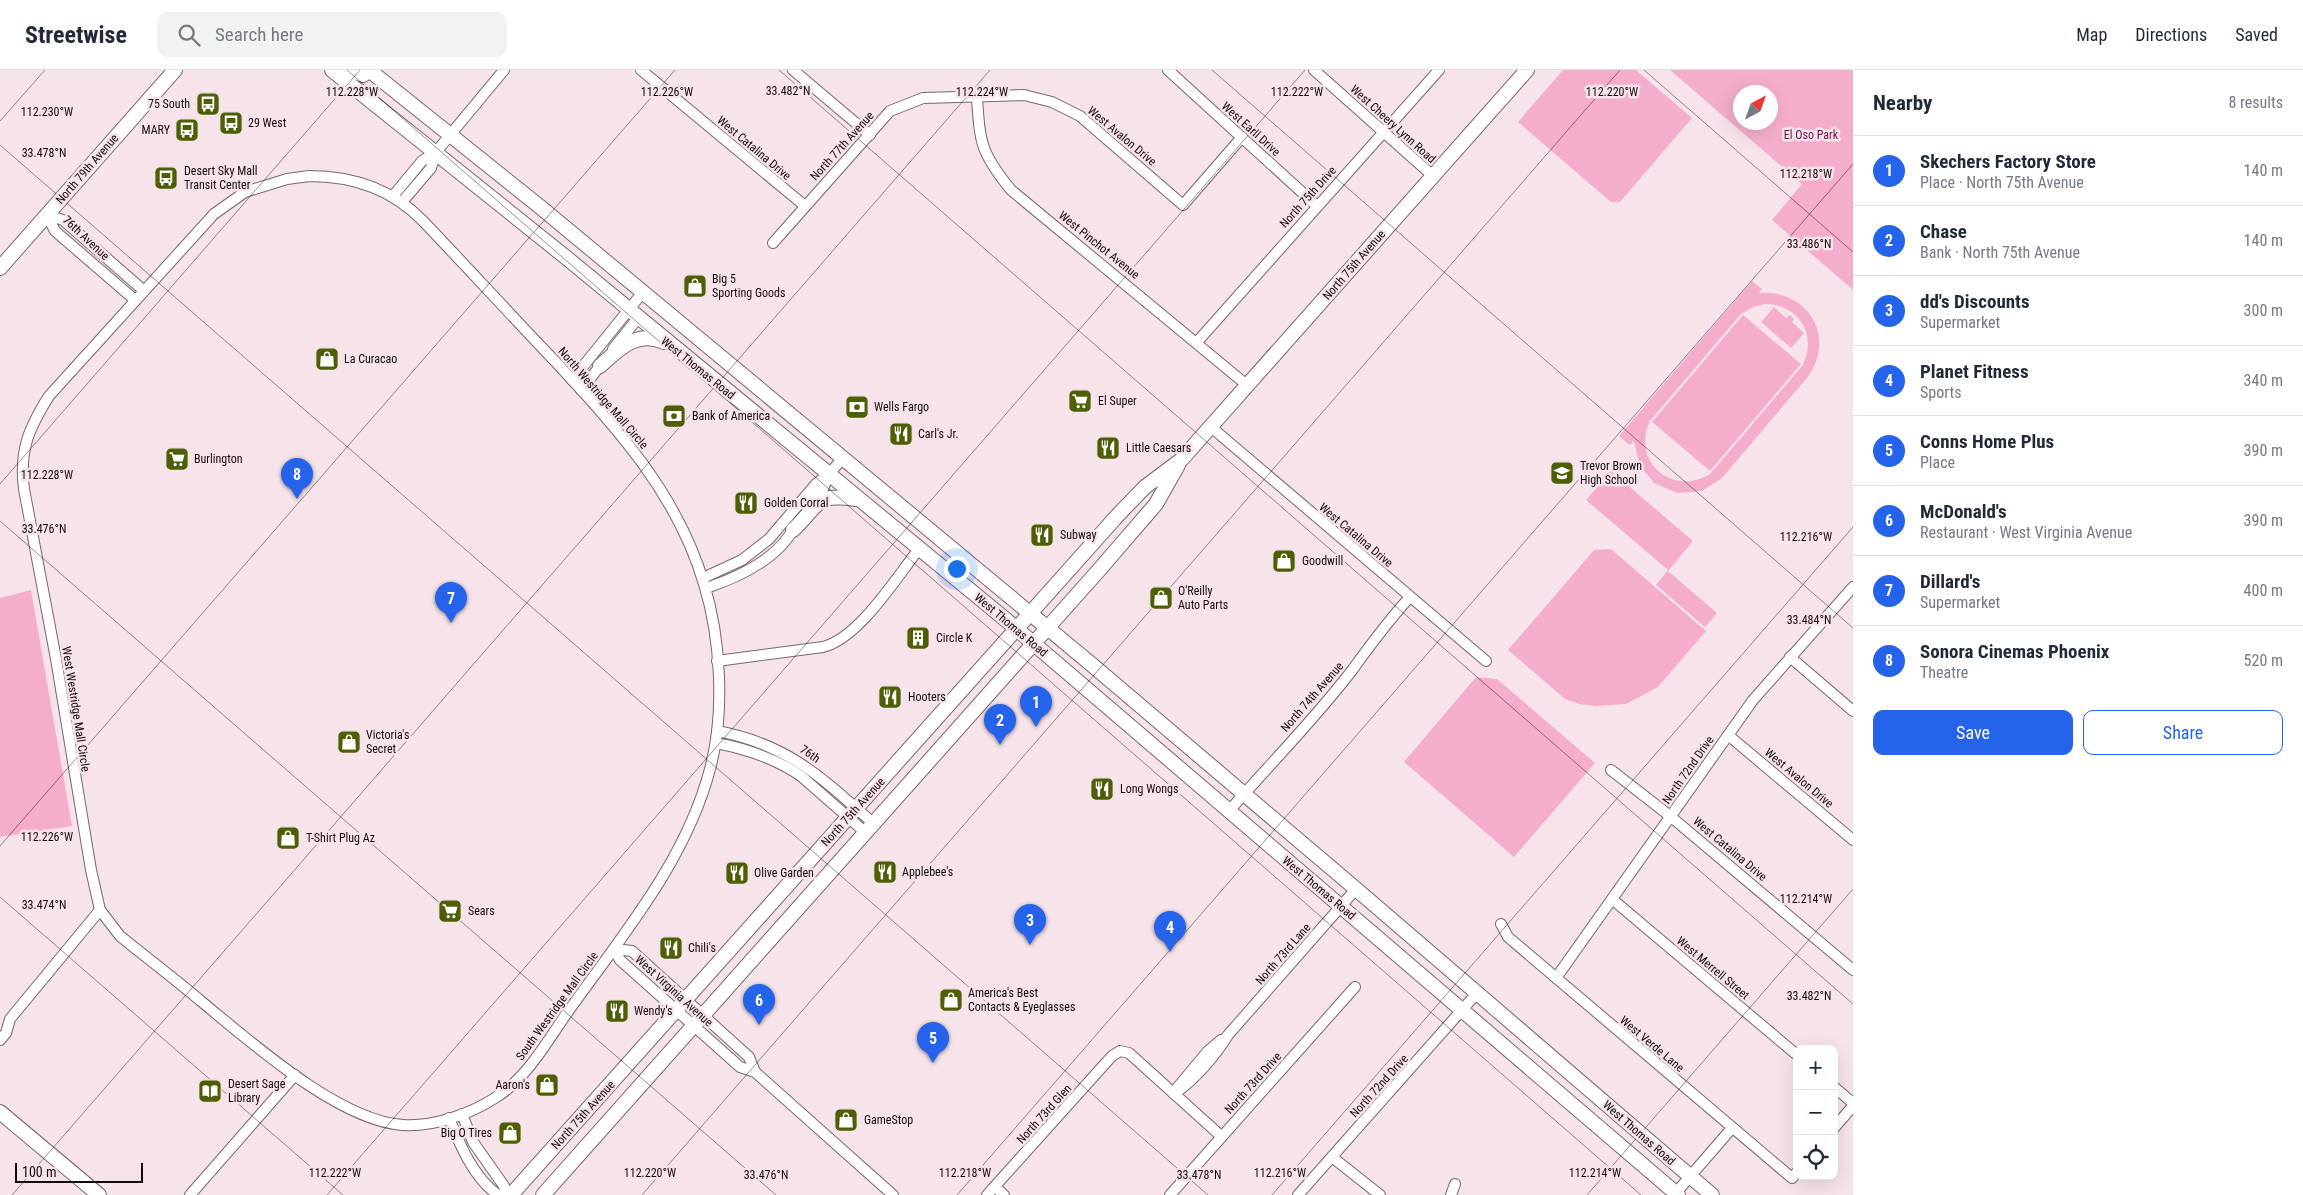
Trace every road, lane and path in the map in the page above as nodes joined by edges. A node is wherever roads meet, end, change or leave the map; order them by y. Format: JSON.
{"nodes":[{"id":1,"x":175,"y":70,"type":"edge"},
{"id":2,"x":332,"y":70,"type":"edge"},
{"id":3,"x":350,"y":70,"type":"edge"},
{"id":4,"x":370,"y":70,"type":"edge"},
{"id":5,"x":504,"y":70,"type":"edge"},
{"id":6,"x":641,"y":70,"type":"edge"},
{"id":7,"x":793,"y":70,"type":"edge"},
{"id":8,"x":1168,"y":70,"type":"edge"},
{"id":9,"x":1314,"y":70,"type":"edge"},
{"id":10,"x":1439,"y":70,"type":"edge"},
{"id":11,"x":1527,"y":70,"type":"edge"},
{"id":12,"x":977,"y":98,"type":"junction"},
{"id":13,"x":1383,"y":132,"type":"junction"},
{"id":14,"x":451,"y":134,"type":"junction"},
{"id":15,"x":870,"y":135,"type":"junction"},
{"id":16,"x":1242,"y":138,"type":"junction"},
{"id":17,"x":436,"y":152,"type":"junction"},
{"id":18,"x":1433,"y":176,"type":"junction"},
{"id":19,"x":398,"y":199,"type":"junction"},
{"id":20,"x":805,"y":206,"type":"junction"},
{"id":21,"x":1317,"y":206,"type":"junction"},
{"id":22,"x":47,"y":215,"type":"junction"},
{"id":23,"x":773,"y":243,"type":"dead end"},
{"id":24,"x":1,"y":265,"type":"edge"},
{"id":25,"x":139,"y":295,"type":"junction"},
{"id":26,"x":647,"y":296,"type":"junction"},
{"id":27,"x":633,"y":314,"type":"junction"},
{"id":28,"x":1197,"y":342,"type":"junction"},
{"id":29,"x":670,"y":345,"type":"junction"},
{"id":30,"x":600,"y":366,"type":"junction"},
{"id":31,"x":572,"y":380,"type":"junction"},
{"id":32,"x":1248,"y":386,"type":"junction"},
{"id":33,"x":581,"y":390,"type":"junction"},
{"id":34,"x":1211,"y":427,"type":"junction"},
{"id":35,"x":843,"y":458,"type":"junction"},
{"id":36,"x":1181,"y":460,"type":"junction"},
{"id":37,"x":828,"y":475,"type":"junction"},
{"id":38,"x":858,"y":500,"type":"junction"},
{"id":39,"x":793,"y":530,"type":"junction"},
{"id":40,"x":919,"y":549,"type":"junction"},
{"id":41,"x":704,"y":583,"type":"junction"},
{"id":42,"x":1853,"y":587,"type":"edge"},
{"id":43,"x":1410,"y":597,"type":"junction"},
{"id":44,"x":1030,"y":614,"type":"junction"},
{"id":45,"x":1048,"y":628,"type":"junction"},
{"id":46,"x":1016,"y":629,"type":"junction"},
{"id":47,"x":1033,"y":644,"type":"junction"},
{"id":48,"x":1790,"y":657,"type":"junction"},
{"id":49,"x":1486,"y":661,"type":"dead end"},
{"id":50,"x":717,"y":662,"type":"junction"},
{"id":51,"x":1853,"y":711,"type":"edge"},
{"id":52,"x":718,"y":731,"type":"junction"},
{"id":53,"x":1728,"y":735,"type":"junction"},
{"id":54,"x":716,"y":743,"type":"junction"},
{"id":55,"x":1611,"y":770,"type":"dead end"},
{"id":56,"x":1244,"y":794,"type":"junction"},
{"id":57,"x":1229,"y":811,"type":"junction"},
{"id":58,"x":852,"y":813,"type":"junction"},
{"id":59,"x":1670,"y":816,"type":"junction"},
{"id":60,"x":870,"y":828,"type":"junction"},
{"id":61,"x":1853,"y":840,"type":"edge"},
{"id":62,"x":1356,"y":889,"type":"junction"},
{"id":63,"x":1612,"y":899,"type":"junction"},
{"id":64,"x":1341,"y":906,"type":"junction"},
{"id":65,"x":100,"y":910,"type":"junction"},
{"id":66,"x":1501,"y":924,"type":"dead end"},
{"id":67,"x":617,"y":944,"type":"junction"},
{"id":68,"x":1853,"y":955,"type":"edge"},
{"id":69,"x":1849,"y":966,"type":"edge"},
{"id":70,"x":1556,"y":978,"type":"junction"},
{"id":71,"x":1355,"y":986,"type":"dead end"},
{"id":72,"x":1477,"y":993,"type":"junction"},
{"id":73,"x":686,"y":1000,"type":"junction"},
{"id":74,"x":676,"y":1010,"type":"junction"},
{"id":75,"x":1462,"y":1010,"type":"junction"},
{"id":76,"x":10,"y":1019,"type":"junction"},
{"id":77,"x":698,"y":1020,"type":"junction"},
{"id":78,"x":0,"y":1023,"type":"edge"},
{"id":79,"x":0,"y":1040,"type":"edge"},
{"id":80,"x":1793,"y":1053,"type":"edge"},
{"id":81,"x":295,"y":1075,"type":"junction"},
{"id":82,"x":1837,"y":1090,"type":"edge"},
{"id":83,"x":1174,"y":1094,"type":"junction"},
{"id":84,"x":1853,"y":1105,"type":"edge"},
{"id":85,"x":0,"y":1112,"type":"edge"},
{"id":86,"x":462,"y":1114,"type":"junction"},
{"id":87,"x":449,"y":1118,"type":"junction"},
{"id":88,"x":1838,"y":1123,"type":"edge"},
{"id":89,"x":1732,"y":1128,"type":"junction"},
{"id":90,"x":1222,"y":1136,"type":"junction"},
{"id":91,"x":1332,"y":1157,"type":"junction"},
{"id":92,"x":1793,"y":1174,"type":"edge"},
{"id":93,"x":1690,"y":1176,"type":"junction"},
{"id":94,"x":1455,"y":1184,"type":"dead end"},
{"id":95,"x":995,"y":1187,"type":"junction"},
{"id":96,"x":1676,"y":1194,"type":"edge"},
{"id":97,"x":99,"y":1195,"type":"edge"},
{"id":98,"x":190,"y":1195,"type":"edge"},
{"id":99,"x":498,"y":1195,"type":"edge"},
{"id":100,"x":506,"y":1195,"type":"edge"},
{"id":101,"x":512,"y":1195,"type":"edge"},
{"id":102,"x":543,"y":1195,"type":"edge"},
{"id":103,"x":893,"y":1195,"type":"edge"},
{"id":104,"x":987,"y":1195,"type":"edge"},
{"id":105,"x":1004,"y":1195,"type":"edge"},
{"id":106,"x":1170,"y":1195,"type":"edge"},
{"id":107,"x":1298,"y":1195,"type":"edge"},
{"id":108,"x":1380,"y":1195,"type":"edge"},
{"id":109,"x":1451,"y":1195,"type":"edge"},
{"id":110,"x":1712,"y":1195,"type":"edge"}],
"edges":[{"from":1,"to":22,"type":"main road","name":"North 79th Avenue"},
{"from":2,"to":17,"type":"main road","name":"West Thomas Road"},
{"from":3,"to":4,"type":"main road"},
{"from":4,"to":14,"type":"main road","name":"West Thomas Road"},
{"from":5,"to":14,"type":"street"},
{"from":6,"to":20,"type":"street","name":"West Catalina Drive"},
{"from":7,"to":15,"type":"street"},
{"from":8,"to":16,"type":"street","name":"West Earll Drive"},
{"from":9,"to":13,"type":"street","name":"West Cheery Lynn Road"},
{"from":10,"to":13,"type":"street","name":"North 75th Drive"},
{"from":11,"to":18,"type":"main road","name":"North 75th Avenue"},
{"from":12,"to":15,"type":"street","name":"North 77th Avenue"},
{"from":12,"to":16,"type":"street","name":"West Avalon Drive"},
{"from":12,"to":28,"type":"street","name":"West Pinchot Avenue"},
{"from":13,"to":18,"type":"street","name":"West Cheery Lynn Road"},
{"from":13,"to":21,"type":"street","name":"North 75th Drive"},
{"from":14,"to":17,"type":"street"},
{"from":14,"to":26,"type":"main road","name":"West Thomas Road"},
{"from":15,"to":20,"type":"street","name":"North 77th Avenue"},
{"from":16,"to":21,"type":"street","name":"West Earll Drive"},
{"from":17,"to":19,"type":"street"},
{"from":17,"to":27,"type":"main road","name":"West Thomas Road"},
{"from":18,"to":32,"type":"main road","name":"North 75th Avenue"},
{"from":19,"to":25,"type":"street","name":"North Westridge Mall Circle"},
{"from":19,"to":31,"type":"street","name":"North Westridge Mall Circle"},
{"from":20,"to":23,"type":"street","name":"North 77th Avenue"},
{"from":21,"to":28,"type":"street","name":"North 75th Drive"},
{"from":22,"to":24,"type":"main road","name":"North 79th Avenue"},
{"from":22,"to":25,"type":"street","name":"76th Avenue"},
{"from":25,"to":65,"type":"street","name":"West Westridge Mall Circle"},
{"from":26,"to":27,"type":"main road"},
{"from":26,"to":35,"type":"main road","name":"West Thomas Road"},
{"from":27,"to":29,"type":"main road","name":"West Thomas Road"},
{"from":27,"to":30,"type":"street"},
{"from":27,"to":31,"type":"street"},
{"from":28,"to":32,"type":"street","name":"West Pinchot Avenue"},
{"from":29,"to":30,"type":"main road"},
{"from":29,"to":37,"type":"main road","name":"West Thomas Road"},
{"from":30,"to":33,"type":"street"},
{"from":31,"to":33,"type":"street","name":"North Westridge Mall Circle"},
{"from":32,"to":34,"type":"main road","name":"North 75th Avenue"},
{"from":33,"to":41,"type":"street","name":"North Westridge Mall Circle"},
{"from":34,"to":36,"type":"main road","name":"North 75th Avenue"},
{"from":34,"to":43,"type":"street","name":"West Catalina Drive"},
{"from":35,"to":37,"type":"street"},
{"from":35,"to":44,"type":"main road","name":"West Thomas Road"},
{"from":36,"to":44,"type":"main road","name":"North 75th Avenue"},
{"from":36,"to":45,"type":"main road","name":"North 75th Avenue"},
{"from":37,"to":38,"type":"main road","name":"West Thomas Road"},
{"from":37,"to":39,"type":"street"},
{"from":37,"to":41,"type":"street"},
{"from":38,"to":39,"type":"main road"},
{"from":38,"to":40,"type":"main road","name":"West Thomas Road"},
{"from":39,"to":41,"type":"street"},
{"from":40,"to":46,"type":"main road","name":"West Thomas Road"},
{"from":40,"to":50,"type":"street"},
{"from":41,"to":50,"type":"street","name":"North Westridge Mall Circle"},
{"from":42,"to":48,"type":"street","name":"North 72nd Drive"},
{"from":43,"to":49,"type":"street","name":"West Catalina Drive"},
{"from":43,"to":56,"type":"street","name":"North 74th Avenue"},
{"from":44,"to":45,"type":"main road","name":"West Thomas Road"},
{"from":44,"to":46,"type":"main road","name":"North 75th Avenue"},
{"from":45,"to":47,"type":"main road","name":"North 75th Avenue"},
{"from":45,"to":56,"type":"main road","name":"West Thomas Road"},
{"from":46,"to":47,"type":"main road","name":"West Thomas Road"},
{"from":46,"to":58,"type":"main road","name":"North 75th Avenue"},
{"from":47,"to":57,"type":"main road","name":"West Thomas Road"},
{"from":47,"to":60,"type":"main road","name":"North 75th Avenue"},
{"from":48,"to":51,"type":"street"},
{"from":48,"to":53,"type":"street","name":"North 72nd Drive"},
{"from":50,"to":52,"type":"street","name":"North Westridge Mall Circle"},
{"from":52,"to":54,"type":"street","name":"North Westridge Mall Circle"},
{"from":52,"to":58,"type":"street","name":"76th"},
{"from":53,"to":59,"type":"street","name":"North 72nd Drive"},
{"from":53,"to":61,"type":"street","name":"West Avalon Drive"},
{"from":54,"to":58,"type":"street","name":"76th"},
{"from":54,"to":67,"type":"street","name":"North Westridge Mall Circle"},
{"from":55,"to":59,"type":"street","name":"West Catalina Drive"},
{"from":56,"to":57,"type":"street","name":"North 74th Avenue"},
{"from":56,"to":62,"type":"main road","name":"West Thomas Road"},
{"from":57,"to":64,"type":"main road","name":"West Thomas Road"},
{"from":58,"to":60,"type":"street","name":"76th"},
{"from":58,"to":73,"type":"main road","name":"North 75th Avenue"},
{"from":59,"to":63,"type":"street","name":"North 72nd Drive"},
{"from":59,"to":69,"type":"street","name":"West Catalina Drive"},
{"from":60,"to":77,"type":"main road","name":"North 75th Avenue"},
{"from":62,"to":64,"type":"street","name":"North 73rd Lane"},
{"from":62,"to":72,"type":"main road","name":"West Thomas Road"},
{"from":63,"to":70,"type":"street","name":"North 72nd Drive"},
{"from":63,"to":80,"type":"street","name":"West Merrell Street"},
{"from":64,"to":75,"type":"main road","name":"West Thomas Road"},
{"from":64,"to":83,"type":"street","name":"North 73rd Lane"},
{"from":65,"to":76,"type":"street"},
{"from":65,"to":81,"type":"street","name":"West Westridge Mall Circle"},
{"from":66,"to":70,"type":"street","name":"West Verde Lane"},
{"from":67,"to":73,"type":"street","name":"West Virginia Avenue"},
{"from":67,"to":74,"type":"street","name":"West Virginia Avenue"},
{"from":67,"to":86,"type":"street","name":"South Westridge Mall Circle"},
{"from":68,"to":69,"type":"street"},
{"from":70,"to":89,"type":"street","name":"West Verde Lane"},
{"from":71,"to":90,"type":"street","name":"North 73rd Drive"},
{"from":72,"to":75,"type":"street","name":"North 72nd Drive"},
{"from":72,"to":93,"type":"main road","name":"West Thomas Road"},
{"from":73,"to":74,"type":"main road","name":"North 75th Avenue"},
{"from":73,"to":77,"type":"street","name":"West Virginia Avenue"},
{"from":74,"to":77,"type":"street","name":"West Virginia Avenue"},
{"from":74,"to":101,"type":"main road","name":"North 75th Avenue"},
{"from":75,"to":91,"type":"street","name":"North 72nd Drive"},
{"from":75,"to":96,"type":"main road","name":"West Thomas Road"},
{"from":76,"to":78,"type":"street"},
{"from":76,"to":79,"type":"street"},
{"from":77,"to":102,"type":"main road","name":"North 75th Avenue"},
{"from":77,"to":103,"type":"street","name":"West Virginia Avenue"},
{"from":81,"to":87,"type":"street","name":"South Westridge Mall Circle"},
{"from":81,"to":98,"type":"street"},
{"from":82,"to":84,"type":"street"},
{"from":83,"to":90,"type":"street"},
{"from":83,"to":95,"type":"street","name":"North 73rd Glen"},
{"from":84,"to":88,"type":"street"},
{"from":85,"to":97,"type":"main road"},
{"from":86,"to":87,"type":"street","name":"South Westridge Mall Circle"},
{"from":86,"to":100,"type":"street"},
{"from":87,"to":99,"type":"street"},
{"from":89,"to":92,"type":"street","name":"West Verde Lane"},
{"from":89,"to":93,"type":"street"},
{"from":90,"to":106,"type":"street","name":"North 73rd Drive"},
{"from":91,"to":107,"type":"street","name":"North 72nd Drive"},
{"from":91,"to":108,"type":"street"},
{"from":93,"to":96,"type":"street"},
{"from":93,"to":110,"type":"main road","name":"West Thomas Road"},
{"from":94,"to":109,"type":"street"},
{"from":95,"to":104,"type":"street","name":"North 73rd Glen"},
{"from":95,"to":105,"type":"street"}]}
